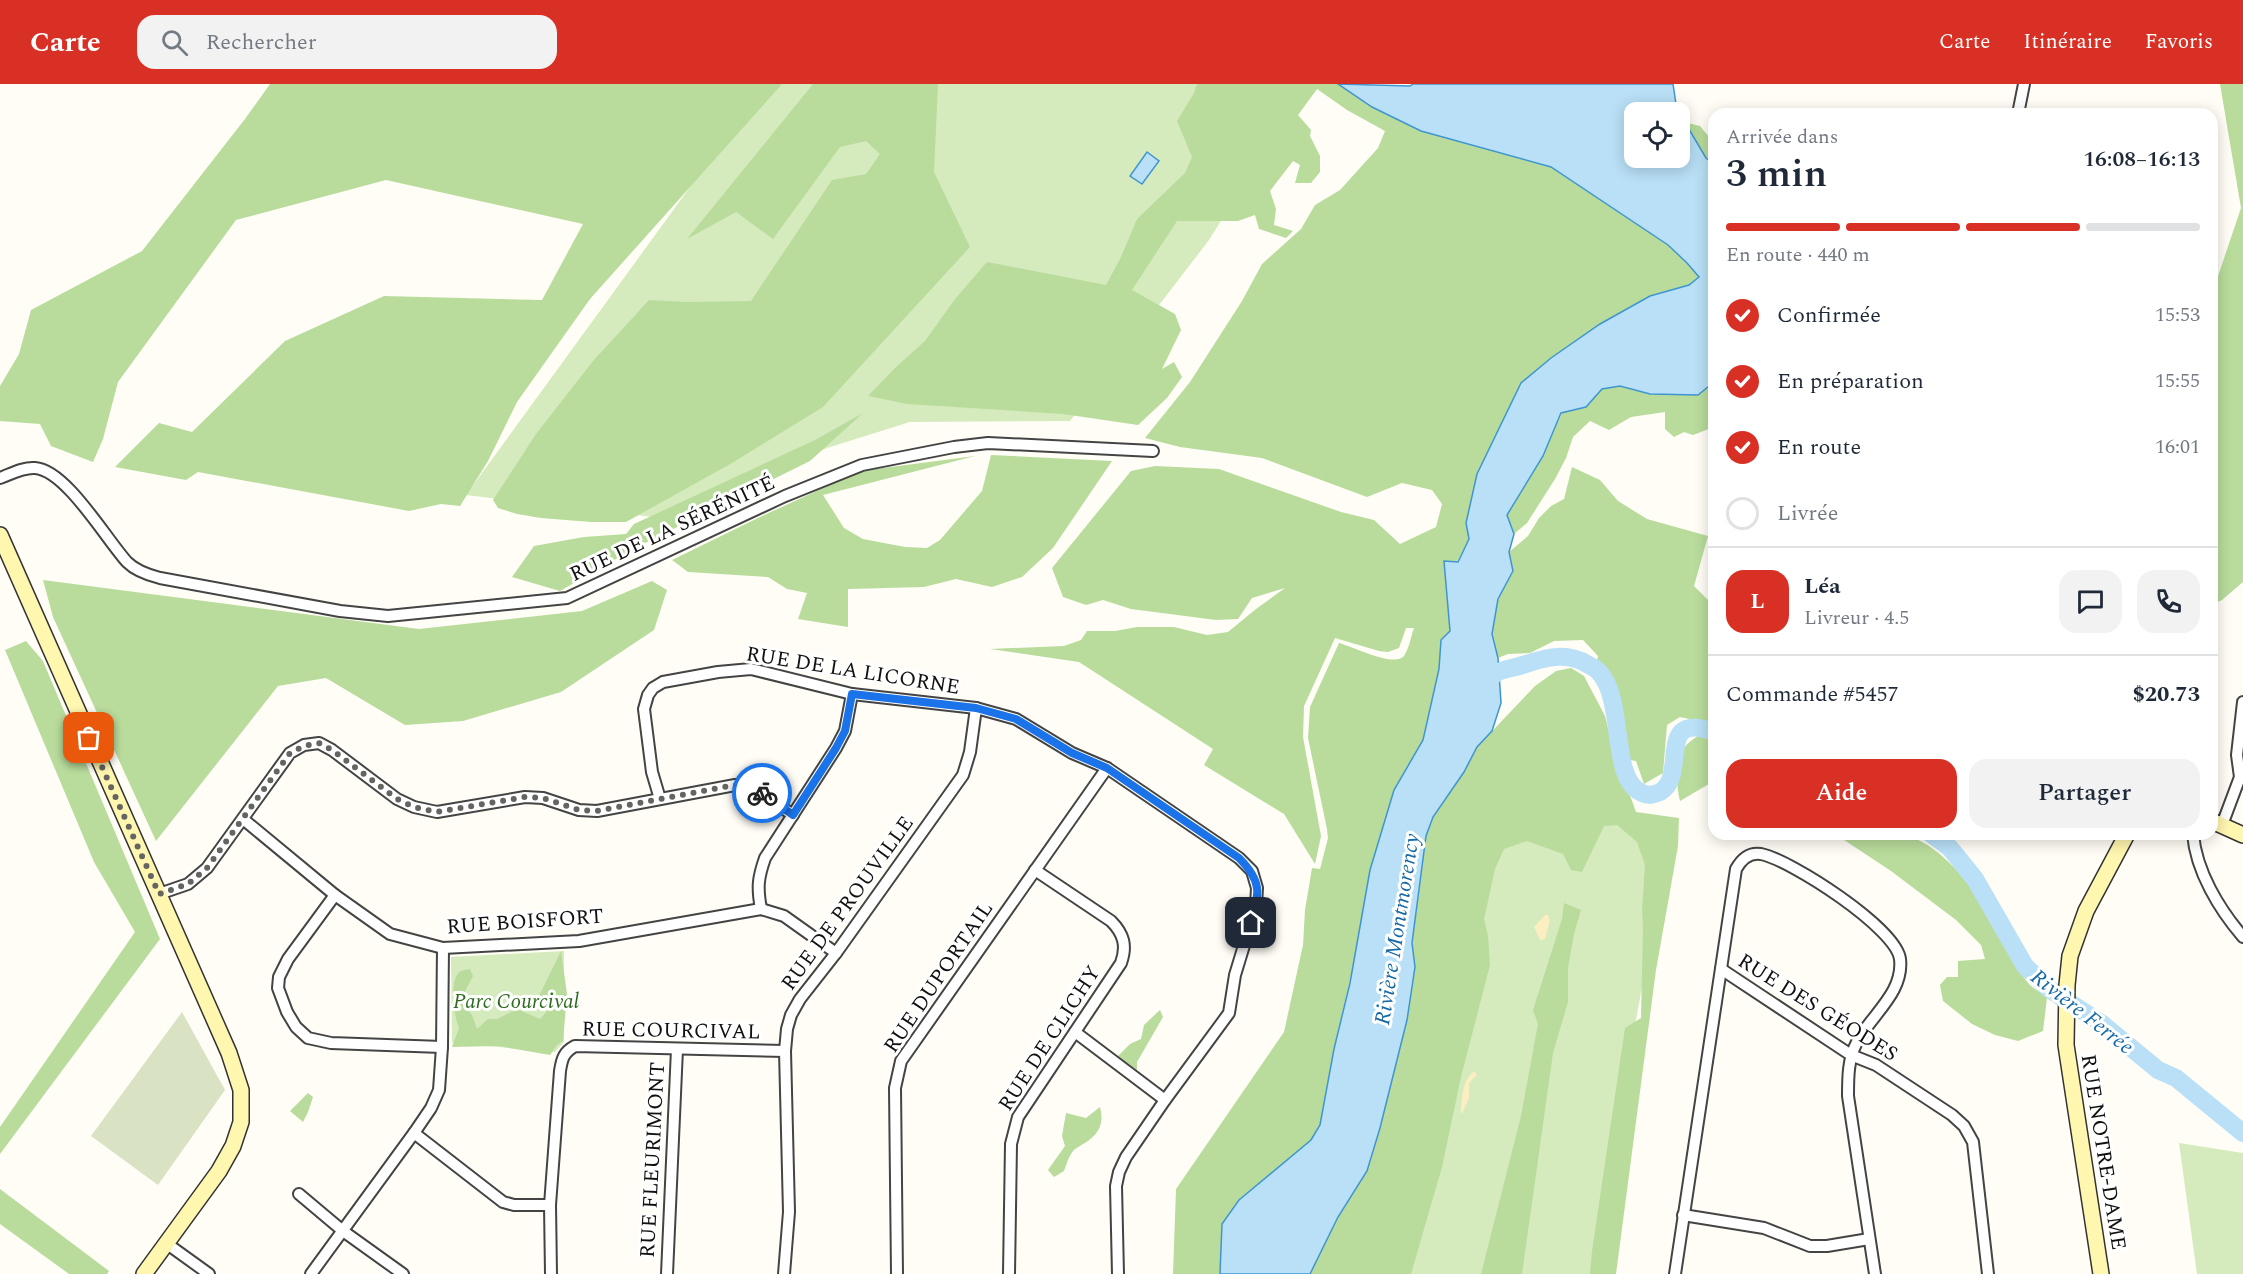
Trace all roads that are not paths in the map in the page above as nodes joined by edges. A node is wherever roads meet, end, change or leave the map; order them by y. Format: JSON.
{"nodes":[{"id":1,"x":2024,"y":84,"type":"edge"},
{"id":2,"x":2019,"y":108,"type":"edge"},
{"id":3,"x":1153,"y":451,"type":"dead end"},
{"id":4,"x":0,"y":478,"type":"edge"},
{"id":5,"x":0,"y":535,"type":"edge"},
{"id":6,"x":852,"y":694,"type":"junction"},
{"id":7,"x":2243,"y":702,"type":"edge"},
{"id":8,"x":976,"y":708,"type":"junction"},
{"id":9,"x":1107,"y":768,"type":"junction"},
{"id":10,"x":660,"y":799,"type":"junction"},
{"id":11,"x":793,"y":815,"type":"junction"},
{"id":12,"x":243,"y":819,"type":"junction"},
{"id":13,"x":2218,"y":821,"type":"edge"},
{"id":14,"x":2218,"y":823,"type":"edge"},
{"id":15,"x":2243,"y":835,"type":"edge"},
{"id":16,"x":2124,"y":840,"type":"edge"},
{"id":17,"x":2194,"y":840,"type":"edge"},
{"id":18,"x":1035,"y":870,"type":"junction"},
{"id":19,"x":159,"y":894,"type":"junction"},
{"id":20,"x":335,"y":895,"type":"junction"},
{"id":21,"x":761,"y":909,"type":"junction"},
{"id":22,"x":2243,"y":937,"type":"edge"},
{"id":23,"x":443,"y":948,"type":"junction"},
{"id":24,"x":836,"y":953,"type":"junction"},
{"id":25,"x":1721,"y":969,"type":"junction"},
{"id":26,"x":1075,"y":1032,"type":"junction"},
{"id":27,"x":442,"y":1047,"type":"junction"},
{"id":28,"x":677,"y":1049,"type":"junction"},
{"id":29,"x":785,"y":1051,"type":"junction"},
{"id":30,"x":1851,"y":1055,"type":"junction"},
{"id":31,"x":1165,"y":1100,"type":"junction"},
{"id":32,"x":414,"y":1133,"type":"junction"},
{"id":33,"x":299,"y":1194,"type":"dead end"},
{"id":34,"x":550,"y":1205,"type":"junction"},
{"id":35,"x":1683,"y":1215,"type":"junction"},
{"id":36,"x":343,"y":1231,"type":"junction"},
{"id":37,"x":1869,"y":1239,"type":"junction"},
{"id":38,"x":166,"y":1243,"type":"junction"},
{"id":39,"x":144,"y":1274,"type":"edge"},
{"id":40,"x":209,"y":1274,"type":"edge"},
{"id":41,"x":311,"y":1274,"type":"edge"},
{"id":42,"x":403,"y":1274,"type":"edge"},
{"id":43,"x":551,"y":1274,"type":"edge"},
{"id":44,"x":667,"y":1274,"type":"edge"},
{"id":45,"x":784,"y":1274,"type":"edge"},
{"id":46,"x":897,"y":1274,"type":"edge"},
{"id":47,"x":1009,"y":1274,"type":"edge"},
{"id":48,"x":1118,"y":1274,"type":"edge"},
{"id":49,"x":1675,"y":1274,"type":"edge"},
{"id":50,"x":1875,"y":1274,"type":"edge"},
{"id":51,"x":1988,"y":1274,"type":"edge"},
{"id":52,"x":2101,"y":1274,"type":"edge"}],
"edges":[{"from":1,"to":2,"type":"street"},
{"from":3,"to":4,"type":"street","name":"RUE DE LA SÉRÉNITÉ"},
{"from":5,"to":19,"type":"main road"},
{"from":6,"to":8,"type":"street","name":"RUE DE LA LICORNE"},
{"from":6,"to":10,"type":"street","name":"RUE DE LA LICORNE"},
{"from":6,"to":11,"type":"street"},
{"from":7,"to":13,"type":"street"},
{"from":8,"to":9,"type":"street","name":"RUE DE LA LICORNE"},
{"from":8,"to":24,"type":"street","name":"RUE DE PROUVILLE"},
{"from":9,"to":18,"type":"street","name":"RUE DUPORTAIL"},
{"from":9,"to":31,"type":"street","name":"RUE DE LA LICORNE"},
{"from":10,"to":11,"type":"street"},
{"from":10,"to":12,"type":"street"},
{"from":11,"to":21,"type":"street"},
{"from":12,"to":19,"type":"street"},
{"from":12,"to":20,"type":"street","name":"RUE BOISFORT"},
{"from":14,"to":15,"type":"main road"},
{"from":16,"to":52,"type":"main road","name":"RUE NOTRE-DAME"},
{"from":17,"to":22,"type":"street"},
{"from":18,"to":26,"type":"street","name":"RUE DE CLICHY"},
{"from":18,"to":46,"type":"street","name":"RUE DUPORTAIL"},
{"from":19,"to":38,"type":"main road"},
{"from":20,"to":23,"type":"street","name":"RUE BOISFORT"},
{"from":20,"to":27,"type":"street"},
{"from":21,"to":23,"type":"street","name":"RUE BOISFORT"},
{"from":21,"to":24,"type":"street"},
{"from":23,"to":27,"type":"street"},
{"from":24,"to":29,"type":"street","name":"RUE DE PROUVILLE"},
{"from":25,"to":30,"type":"street","name":"RUE DES GÉODES"},
{"from":25,"to":30,"type":"street"},
{"from":25,"to":35,"type":"street","name":"RUE DES GÉODES"},
{"from":26,"to":31,"type":"street"},
{"from":26,"to":47,"type":"street","name":"RUE DE CLICHY"},
{"from":27,"to":32,"type":"street"},
{"from":28,"to":29,"type":"street","name":"RUE COURCIVAL"},
{"from":28,"to":34,"type":"street","name":"RUE COURCIVAL"},
{"from":28,"to":44,"type":"street","name":"RUE FLEURIMONT"},
{"from":29,"to":45,"type":"street","name":"RUE DE PROUVILLE"},
{"from":30,"to":37,"type":"street"},
{"from":30,"to":51,"type":"street","name":"RUE DES GÉODES"},
{"from":31,"to":48,"type":"street","name":"RUE DE LA LICORNE"},
{"from":32,"to":34,"type":"street"},
{"from":32,"to":36,"type":"street"},
{"from":33,"to":36,"type":"street"},
{"from":34,"to":43,"type":"street","name":"RUE COURCIVAL"},
{"from":35,"to":37,"type":"street"},
{"from":35,"to":49,"type":"street","name":"RUE DES GÉODES"},
{"from":36,"to":41,"type":"street"},
{"from":36,"to":42,"type":"street"},
{"from":37,"to":50,"type":"street"},
{"from":38,"to":39,"type":"main road"},
{"from":38,"to":40,"type":"street"}]}
